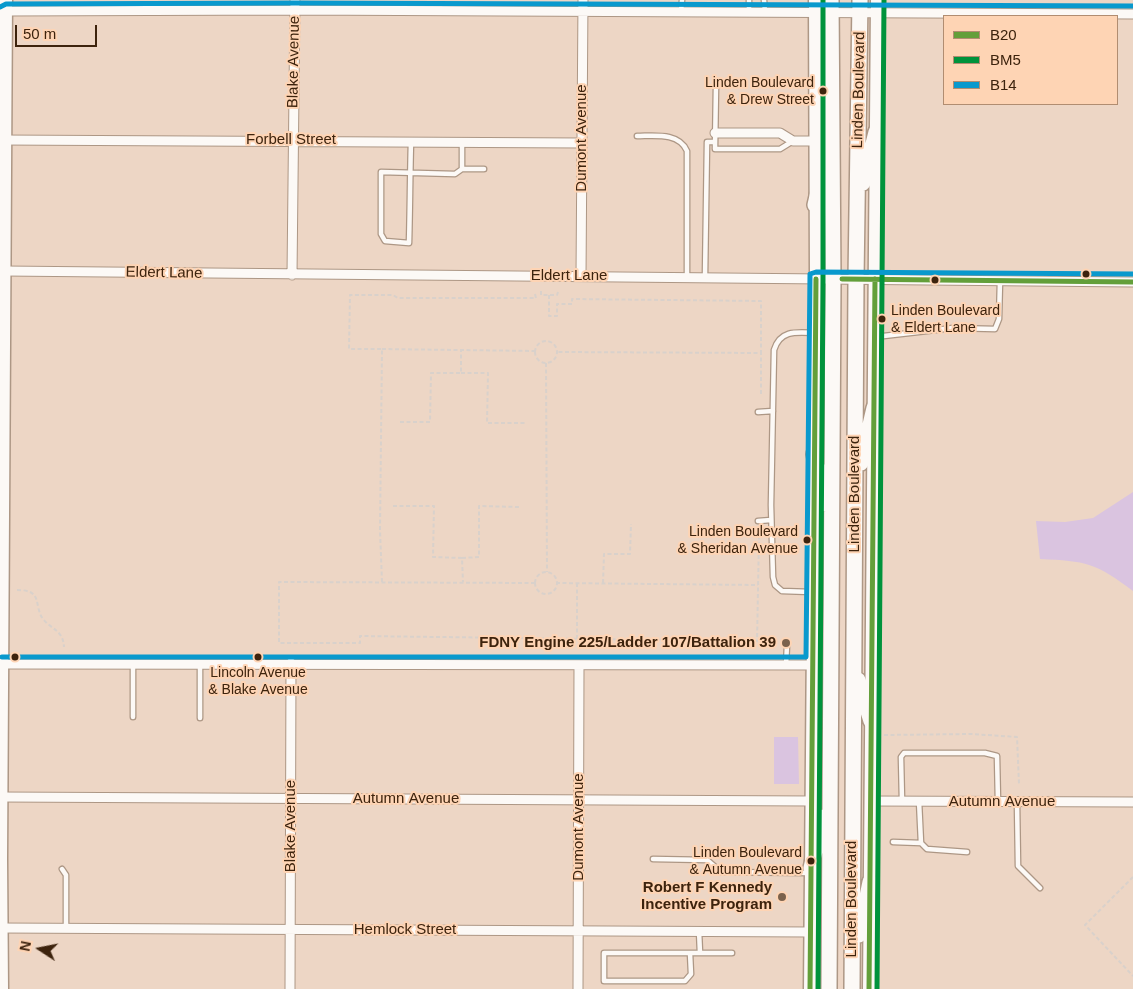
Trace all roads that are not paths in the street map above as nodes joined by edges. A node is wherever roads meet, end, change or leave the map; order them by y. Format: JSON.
{"nodes":[{"id":1,"x":295,"y":0,"type":"edge"},
{"id":2,"x":583,"y":0,"type":"edge"},
{"id":3,"x":682,"y":0,"type":"edge"},
{"id":4,"x":749,"y":0,"type":"edge"},
{"id":5,"x":764,"y":0,"type":"edge"},
{"id":6,"x":815,"y":0,"type":"edge"},
{"id":7,"x":877,"y":0,"type":"edge"},
{"id":8,"x":6,"y":6,"type":"edge"},
{"id":9,"x":831,"y":7,"type":"edge"},
{"id":10,"x":860,"y":7,"type":"edge"},
{"id":11,"x":295,"y":10,"type":"junction"},
{"id":12,"x":583,"y":12,"type":"junction"},
{"id":13,"x":681,"y":12,"type":"junction"},
{"id":14,"x":765,"y":12,"type":"junction"},
{"id":15,"x":749,"y":13,"type":"junction"},
{"id":16,"x":814,"y":13,"type":"junction"},
{"id":17,"x":877,"y":13,"type":"junction"},
{"id":18,"x":1133,"y":14,"type":"edge"},
{"id":19,"x":716,"y":85,"type":"dead end"},
{"id":20,"x":832,"y":129,"type":"junction"},
{"id":21,"x":876,"y":132,"type":"junction"},
{"id":22,"x":637,"y":136,"type":"dead end"},
{"id":23,"x":715,"y":137,"type":"junction"},
{"id":24,"x":2,"y":140,"type":"edge"},
{"id":25,"x":293,"y":140,"type":"junction"},
{"id":26,"x":411,"y":141,"type":"junction"},
{"id":27,"x":793,"y":141,"type":"junction"},
{"id":28,"x":815,"y":141,"type":"junction"},
{"id":29,"x":462,"y":142,"type":"junction"},
{"id":30,"x":582,"y":143,"type":"junction"},
{"id":31,"x":462,"y":169,"type":"junction"},
{"id":32,"x":484,"y":169,"type":"dead end"},
{"id":33,"x":410,"y":173,"type":"junction"},
{"id":34,"x":815,"y":206,"type":"junction"},
{"id":35,"x":857,"y":209,"type":"junction"},
{"id":36,"x":4,"y":272,"type":"junction"},
{"id":37,"x":292,"y":275,"type":"junction"},
{"id":38,"x":581,"y":276,"type":"junction"},
{"id":39,"x":705,"y":277,"type":"junction"},
{"id":40,"x":687,"y":278,"type":"junction"},
{"id":41,"x":816,"y":279,"type":"junction"},
{"id":42,"x":833,"y":279,"type":"junction"},
{"id":43,"x":856,"y":279,"type":"junction"},
{"id":44,"x":875,"y":279,"type":"junction"},
{"id":45,"x":1000,"y":281,"type":"junction"},
{"id":46,"x":1133,"y":282,"type":"edge"},
{"id":47,"x":815,"y":333,"type":"junction"},
{"id":48,"x":874,"y":337,"type":"junction"},
{"id":49,"x":874,"y":408,"type":"junction"},
{"id":50,"x":773,"y":411,"type":"junction"},
{"id":51,"x":758,"y":412,"type":"dead end"},
{"id":52,"x":814,"y":454,"type":"junction"},
{"id":53,"x":855,"y":489,"type":"junction"},
{"id":54,"x":758,"y":520,"type":"dead end"},
{"id":55,"x":771,"y":520,"type":"junction"},
{"id":56,"x":832,"y":529,"type":"junction"},
{"id":57,"x":2,"y":534,"type":"edge"},
{"id":58,"x":813,"y":592,"type":"junction"},
{"id":59,"x":787,"y":645,"type":"dead end"},
{"id":60,"x":200,"y":663,"type":"junction"},
{"id":61,"x":291,"y":663,"type":"junction"},
{"id":62,"x":1,"y":664,"type":"edge"},
{"id":63,"x":133,"y":664,"type":"junction"},
{"id":64,"x":579,"y":665,"type":"junction"},
{"id":65,"x":786,"y":665,"type":"junction"},
{"id":66,"x":813,"y":665,"type":"junction"},
{"id":67,"x":854,"y":665,"type":"junction"},
{"id":68,"x":134,"y":717,"type":"dead end"},
{"id":69,"x":200,"y":718,"type":"dead end"},
{"id":70,"x":871,"y":721,"type":"junction"},
{"id":71,"x":830,"y":791,"type":"junction"},
{"id":72,"x":1,"y":797,"type":"edge"},
{"id":73,"x":291,"y":798,"type":"junction"},
{"id":74,"x":579,"y":799,"type":"junction"},
{"id":75,"x":812,"y":800,"type":"junction"},
{"id":76,"x":871,"y":801,"type":"junction"},
{"id":77,"x":902,"y":801,"type":"junction"},
{"id":78,"x":919,"y":801,"type":"junction"},
{"id":79,"x":998,"y":802,"type":"junction"},
{"id":80,"x":1017,"y":802,"type":"junction"},
{"id":81,"x":1133,"y":802,"type":"edge"},
{"id":82,"x":893,"y":842,"type":"dead end"},
{"id":83,"x":921,"y":843,"type":"junction"},
{"id":84,"x":967,"y":852,"type":"dead end"},
{"id":85,"x":653,"y":859,"type":"dead end"},
{"id":86,"x":62,"y":869,"type":"dead end"},
{"id":87,"x":811,"y":870,"type":"junction"},
{"id":88,"x":870,"y":882,"type":"junction"},
{"id":89,"x":1040,"y":888,"type":"dead end"},
{"id":90,"x":1,"y":928,"type":"edge"},
{"id":91,"x":66,"y":928,"type":"junction"},
{"id":92,"x":290,"y":929,"type":"junction"},
{"id":93,"x":578,"y":931,"type":"junction"},
{"id":94,"x":699,"y":931,"type":"junction"},
{"id":95,"x":810,"y":932,"type":"junction"},
{"id":96,"x":690,"y":953,"type":"junction"},
{"id":97,"x":700,"y":953,"type":"junction"},
{"id":98,"x":732,"y":953,"type":"dead end"},
{"id":99,"x":852,"y":968,"type":"junction"},
{"id":100,"x":2,"y":989,"type":"edge"},
{"id":101,"x":290,"y":989,"type":"edge"},
{"id":102,"x":578,"y":989,"type":"edge"},
{"id":103,"x":810,"y":989,"type":"edge"},
{"id":104,"x":829,"y":989,"type":"edge"},
{"id":105,"x":852,"y":989,"type":"edge"},
{"id":106,"x":869,"y":989,"type":"edge"}],
"edges":[{"from":1,"to":11,"type":"street","name":"Blake Avenue"},
{"from":2,"to":12,"type":"street","name":"Dumont Avenue"},
{"from":3,"to":13,"type":"lane"},
{"from":4,"to":15,"type":"lane"},
{"from":5,"to":14,"type":"lane"},
{"from":6,"to":16,"type":"street"},
{"from":7,"to":17,"type":"street","name":"Linden Boulevard"},
{"from":8,"to":11,"type":"street"},
{"from":8,"to":24,"type":"street"},
{"from":9,"to":10,"type":"street"},
{"from":9,"to":16,"type":"street"},
{"from":9,"to":20,"type":"highway","name":"Linden Boulevard"},
{"from":10,"to":17,"type":"street"},
{"from":10,"to":35,"type":"highway","name":"Linden Boulevard"},
{"from":11,"to":12,"type":"street"},
{"from":11,"to":25,"type":"street","name":"Blake Avenue"},
{"from":12,"to":13,"type":"street"},
{"from":12,"to":30,"type":"street","name":"Dumont Avenue"},
{"from":13,"to":15,"type":"street"},
{"from":14,"to":15,"type":"street"},
{"from":14,"to":16,"type":"street"},
{"from":16,"to":28,"type":"street"},
{"from":17,"to":18,"type":"street"},
{"from":17,"to":21,"type":"street","name":"Linden Boulevard"},
{"from":19,"to":23,"type":"lane"},
{"from":20,"to":34,"type":"highway"},
{"from":20,"to":42,"type":"highway","name":"Linden Boulevard"},
{"from":21,"to":35,"type":"highway"},
{"from":21,"to":44,"type":"street","name":"Linden Boulevard"},
{"from":22,"to":40,"type":"lane"},
{"from":23,"to":27,"type":"street"},
{"from":23,"to":27,"type":"lane"},
{"from":23,"to":39,"type":"lane"},
{"from":24,"to":25,"type":"street","name":"Forbell Street"},
{"from":24,"to":36,"type":"street"},
{"from":25,"to":26,"type":"street","name":"Forbell Street"},
{"from":25,"to":37,"type":"street","name":"Blake Avenue"},
{"from":26,"to":29,"type":"street","name":"Forbell Street"},
{"from":26,"to":33,"type":"lane"},
{"from":27,"to":28,"type":"street"},
{"from":28,"to":34,"type":"street"},
{"from":29,"to":30,"type":"street","name":"Forbell Street"},
{"from":29,"to":31,"type":"lane"},
{"from":30,"to":38,"type":"street","name":"Dumont Avenue"},
{"from":31,"to":32,"type":"lane"},
{"from":31,"to":33,"type":"lane"},
{"from":33,"to":33,"type":"lane"},
{"from":34,"to":41,"type":"street"},
{"from":35,"to":43,"type":"highway","name":"Linden Boulevard"},
{"from":36,"to":37,"type":"street","name":"Eldert Lane"},
{"from":36,"to":57,"type":"street"},
{"from":37,"to":38,"type":"street","name":"Eldert Lane"},
{"from":38,"to":40,"type":"street","name":"Eldert Lane"},
{"from":39,"to":40,"type":"street","name":"Eldert Lane"},
{"from":39,"to":41,"type":"street","name":"Eldert Lane"},
{"from":41,"to":42,"type":"street","name":"Eldert Lane"},
{"from":41,"to":47,"type":"street"},
{"from":42,"to":43,"type":"street","name":"Eldert Lane"},
{"from":42,"to":56,"type":"highway","name":"Linden Boulevard"},
{"from":43,"to":44,"type":"street","name":"Eldert Lane"},
{"from":43,"to":53,"type":"highway","name":"Linden Boulevard"},
{"from":44,"to":45,"type":"street","name":"Eldert Lane"},
{"from":44,"to":48,"type":"street","name":"Linden Boulevard"},
{"from":45,"to":46,"type":"street","name":"Eldert Lane"},
{"from":45,"to":48,"type":"lane"},
{"from":47,"to":50,"type":"lane"},
{"from":47,"to":52,"type":"street"},
{"from":48,"to":49,"type":"street","name":"Linden Boulevard"},
{"from":49,"to":53,"type":"highway"},
{"from":49,"to":70,"type":"street","name":"Linden Boulevard"},
{"from":50,"to":51,"type":"lane"},
{"from":50,"to":55,"type":"lane"},
{"from":52,"to":56,"type":"highway"},
{"from":52,"to":58,"type":"street"},
{"from":53,"to":67,"type":"highway","name":"Linden Boulevard"},
{"from":54,"to":55,"type":"lane"},
{"from":55,"to":58,"type":"lane"},
{"from":56,"to":71,"type":"highway","name":"Linden Boulevard"},
{"from":57,"to":62,"type":"street"},
{"from":58,"to":66,"type":"street"},
{"from":59,"to":65,"type":"lane"},
{"from":60,"to":61,"type":"street"},
{"from":60,"to":63,"type":"street"},
{"from":60,"to":69,"type":"lane"},
{"from":61,"to":64,"type":"street"},
{"from":61,"to":73,"type":"street","name":"Blake Avenue"},
{"from":62,"to":63,"type":"street"},
{"from":62,"to":72,"type":"street"},
{"from":63,"to":68,"type":"lane"},
{"from":64,"to":65,"type":"street"},
{"from":64,"to":74,"type":"street","name":"Dumont Avenue"},
{"from":65,"to":66,"type":"street"},
{"from":66,"to":75,"type":"street"},
{"from":67,"to":70,"type":"highway"},
{"from":67,"to":99,"type":"highway","name":"Linden Boulevard"},
{"from":70,"to":76,"type":"street","name":"Linden Boulevard"},
{"from":71,"to":87,"type":"highway"},
{"from":71,"to":104,"type":"highway","name":"Linden Boulevard"},
{"from":72,"to":73,"type":"street","name":"Autumn Avenue"},
{"from":72,"to":90,"type":"street"},
{"from":73,"to":74,"type":"street","name":"Autumn Avenue"},
{"from":73,"to":92,"type":"street","name":"Blake Avenue"},
{"from":74,"to":75,"type":"street","name":"Autumn Avenue"},
{"from":74,"to":93,"type":"street","name":"Dumont Avenue"},
{"from":75,"to":87,"type":"street"},
{"from":76,"to":77,"type":"street","name":"Autumn Avenue"},
{"from":76,"to":88,"type":"street","name":"Linden Boulevard"},
{"from":77,"to":78,"type":"street","name":"Autumn Avenue"},
{"from":77,"to":79,"type":"lane"},
{"from":78,"to":79,"type":"street","name":"Autumn Avenue"},
{"from":78,"to":83,"type":"lane"},
{"from":79,"to":80,"type":"street","name":"Autumn Avenue"},
{"from":80,"to":81,"type":"street","name":"Autumn Avenue"},
{"from":80,"to":89,"type":"lane"},
{"from":82,"to":83,"type":"lane"},
{"from":83,"to":84,"type":"lane"},
{"from":85,"to":87,"type":"lane"},
{"from":86,"to":91,"type":"lane"},
{"from":87,"to":95,"type":"street"},
{"from":88,"to":99,"type":"highway"},
{"from":88,"to":106,"type":"street","name":"Linden Boulevard"},
{"from":90,"to":91,"type":"street","name":"Hemlock Street"},
{"from":90,"to":100,"type":"street"},
{"from":91,"to":92,"type":"street","name":"Hemlock Street"},
{"from":92,"to":93,"type":"street","name":"Hemlock Street"},
{"from":92,"to":101,"type":"street","name":"Blake Avenue"},
{"from":93,"to":94,"type":"street","name":"Hemlock Street"},
{"from":93,"to":102,"type":"street","name":"Dumont Avenue"},
{"from":94,"to":95,"type":"street","name":"Hemlock Street"},
{"from":94,"to":97,"type":"lane"},
{"from":95,"to":103,"type":"street"},
{"from":96,"to":96,"type":"lane"},
{"from":96,"to":97,"type":"lane"},
{"from":97,"to":98,"type":"lane"},
{"from":99,"to":105,"type":"highway","name":"Linden Boulevard"}]}
